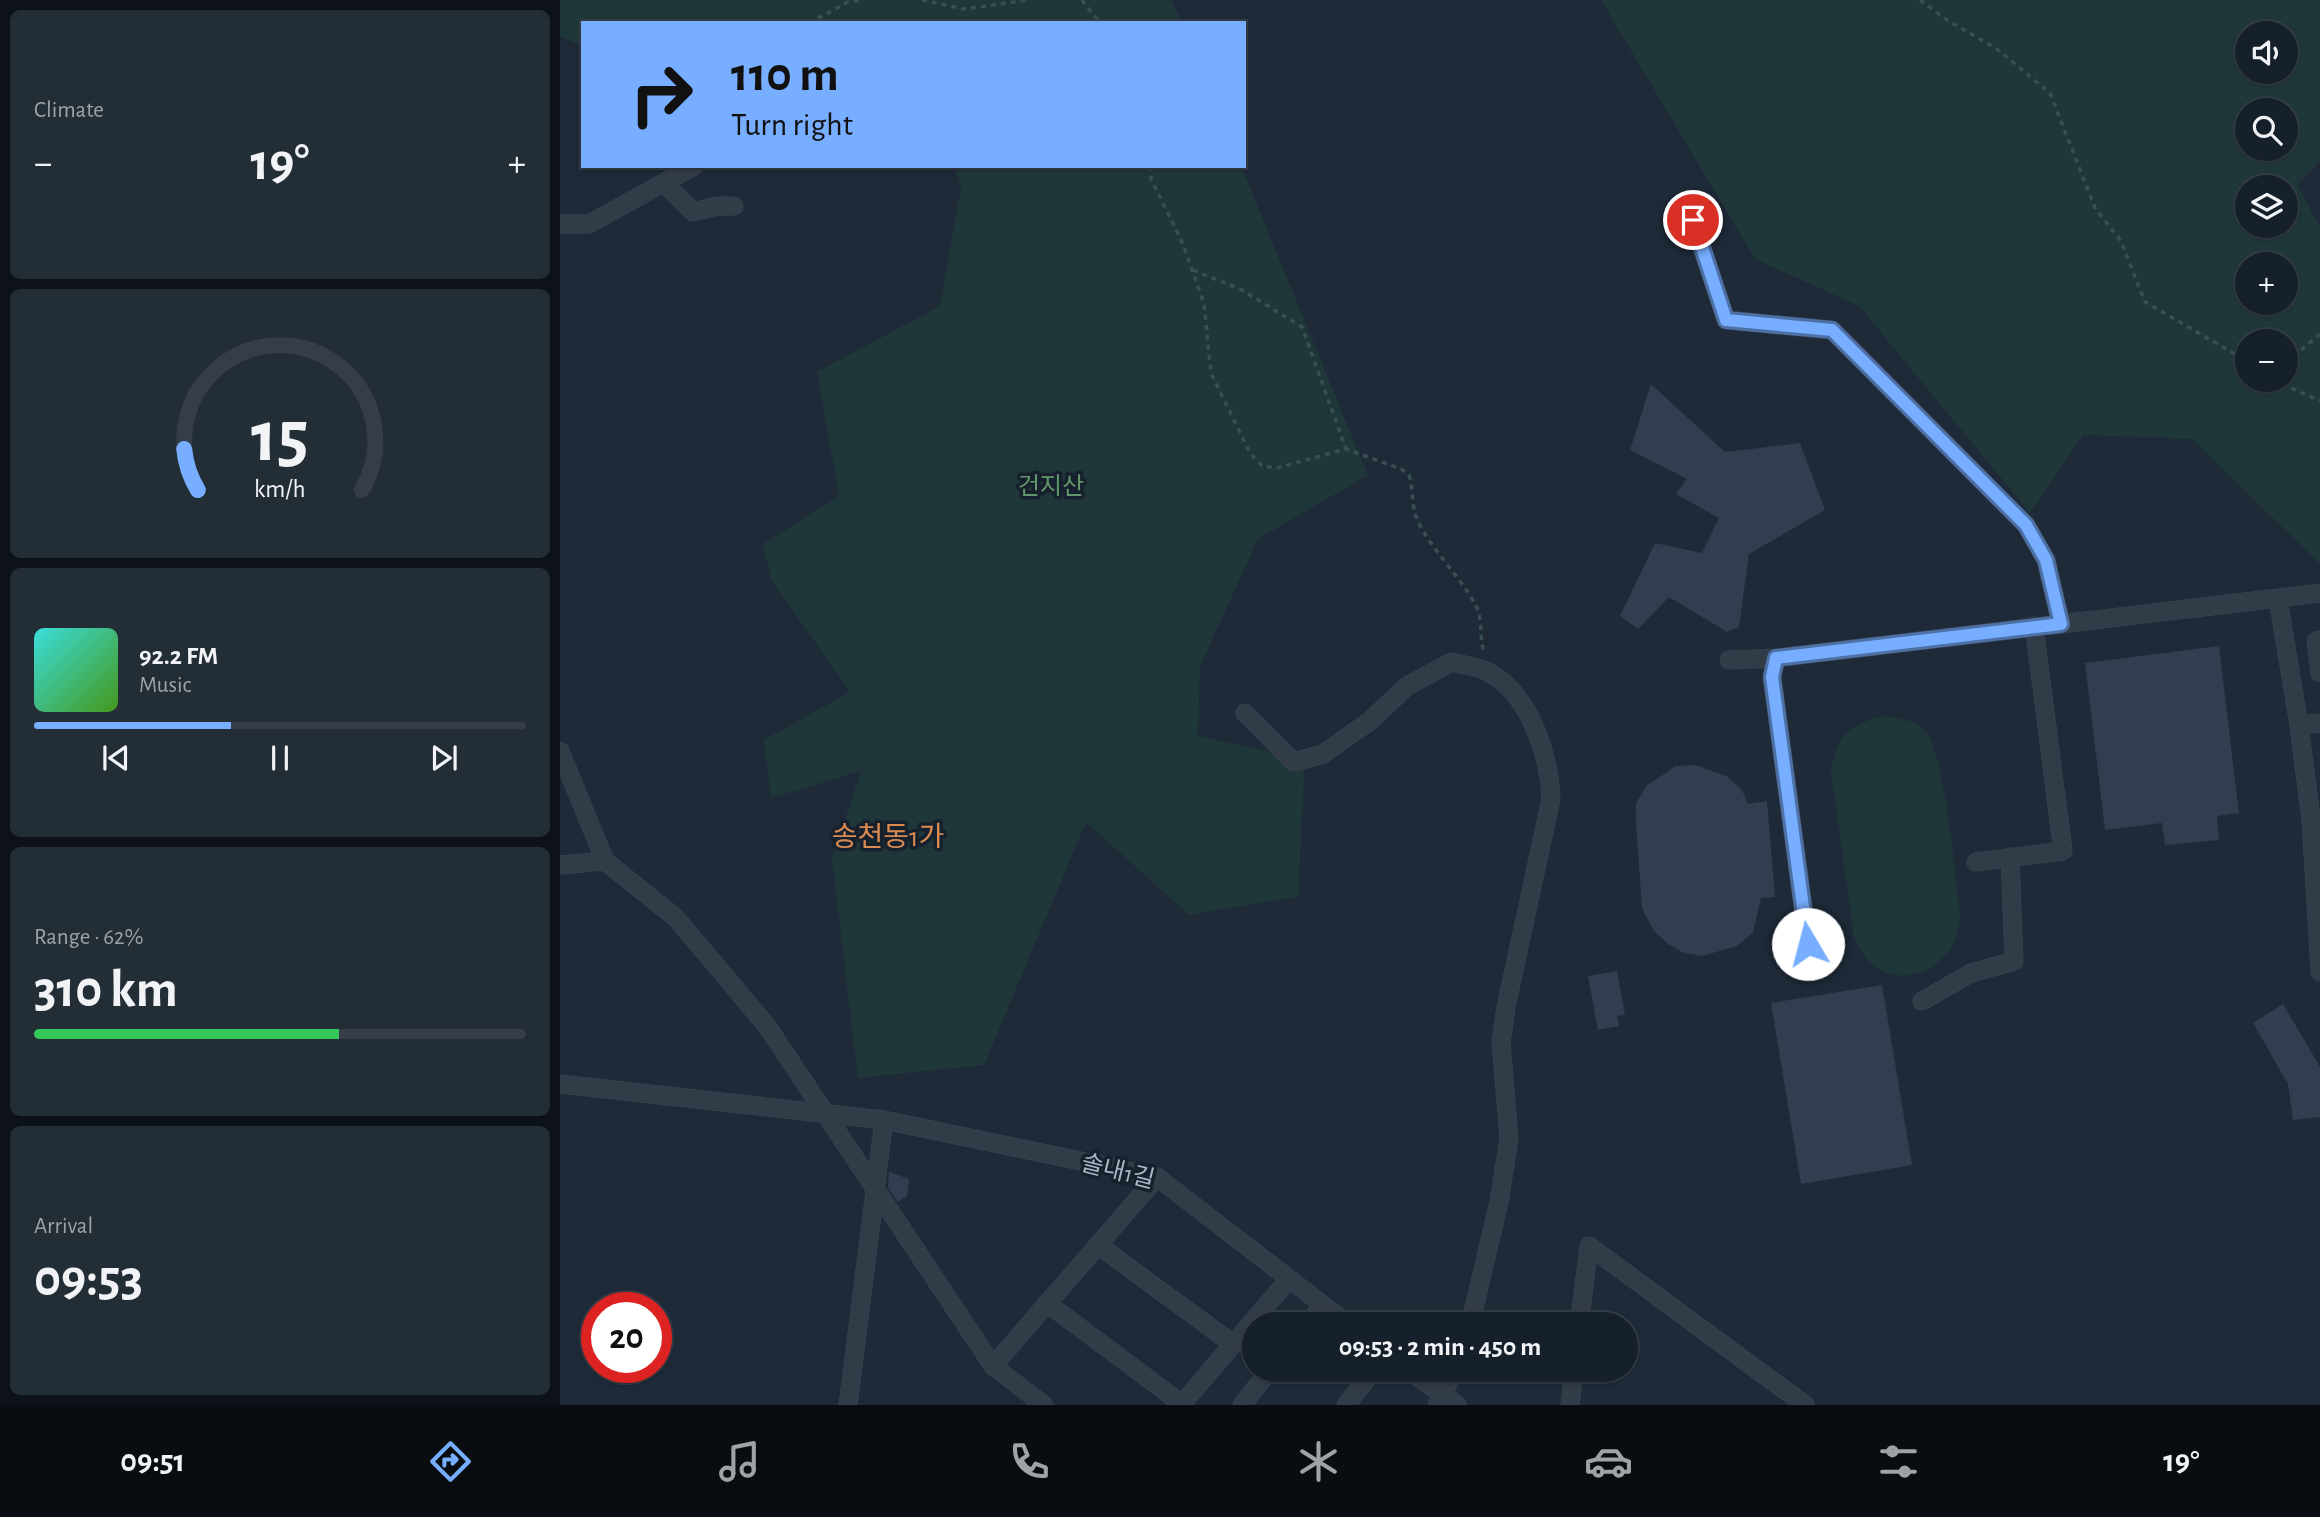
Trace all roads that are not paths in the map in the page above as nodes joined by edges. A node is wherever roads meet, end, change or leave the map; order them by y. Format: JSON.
{"nodes":[{"id":1,"x":691,"y":168,"type":"edge"},
{"id":2,"x":665,"y":184,"type":"junction"},
{"id":3,"x":734,"y":206,"type":"dead end"},
{"id":4,"x":1693,"y":220,"type":"dead end"},
{"id":5,"x":560,"y":223,"type":"edge"},
{"id":6,"x":2320,"y":593,"type":"edge"},
{"id":7,"x":2278,"y":599,"type":"junction"},
{"id":8,"x":2061,"y":624,"type":"junction"},
{"id":9,"x":2034,"y":626,"type":"junction"},
{"id":10,"x":2320,"y":640,"type":"edge"},
{"id":11,"x":1776,"y":658,"type":"junction"},
{"id":12,"x":1729,"y":660,"type":"dead end"},
{"id":13,"x":2320,"y":673,"type":"edge"},
{"id":14,"x":1245,"y":713,"type":"dead end"},
{"id":15,"x":2320,"y":723,"type":"edge"},
{"id":16,"x":2299,"y":725,"type":"junction"},
{"id":17,"x":560,"y":751,"type":"edge"},
{"id":18,"x":2010,"y":858,"type":"junction"},
{"id":19,"x":605,"y":861,"type":"junction"},
{"id":20,"x":1976,"y":862,"type":"dead end"},
{"id":21,"x":560,"y":865,"type":"edge"},
{"id":22,"x":1808,"y":944,"type":"dead end"},
{"id":23,"x":2320,"y":972,"type":"edge"},
{"id":24,"x":1922,"y":1001,"type":"dead end"},
{"id":25,"x":560,"y":1084,"type":"edge"},
{"id":26,"x":824,"y":1113,"type":"junction"},
{"id":27,"x":884,"y":1120,"type":"junction"},
{"id":28,"x":1157,"y":1177,"type":"junction"},
{"id":29,"x":875,"y":1191,"type":"junction"},
{"id":30,"x":1098,"y":1245,"type":"junction"},
{"id":31,"x":1289,"y":1279,"type":"junction"},
{"id":32,"x":1047,"y":1303,"type":"junction"},
{"id":33,"x":1323,"y":1305,"type":"junction"},
{"id":34,"x":1317,"y":1312,"type":"edge"},
{"id":35,"x":1332,"y":1312,"type":"edge"},
{"id":36,"x":1473,"y":1312,"type":"edge"},
{"id":37,"x":1581,"y":1312,"type":"edge"},
{"id":38,"x":1233,"y":1344,"type":"junction"},
{"id":39,"x":993,"y":1366,"type":"junction"},
{"id":40,"x":1260,"y":1382,"type":"edge"},
{"id":41,"x":1364,"y":1382,"type":"edge"},
{"id":42,"x":1422,"y":1382,"type":"edge"},
{"id":43,"x":1452,"y":1382,"type":"edge"},
{"id":44,"x":1573,"y":1382,"type":"edge"},
{"id":45,"x":1446,"y":1402,"type":"edge"},
{"id":46,"x":1182,"y":1404,"type":"edge"},
{"id":47,"x":848,"y":1405,"type":"edge"},
{"id":48,"x":1044,"y":1405,"type":"edge"},
{"id":49,"x":1242,"y":1405,"type":"edge"},
{"id":50,"x":1346,"y":1405,"type":"edge"},
{"id":51,"x":1570,"y":1405,"type":"edge"},
{"id":52,"x":1805,"y":1405,"type":"edge"}],
"edges":[{"from":1,"to":2,"type":"street"},
{"from":2,"to":3,"type":"street"},
{"from":2,"to":5,"type":"street"},
{"from":4,"to":8,"type":"street"},
{"from":6,"to":7,"type":"street"},
{"from":7,"to":8,"type":"street"},
{"from":7,"to":16,"type":"street"},
{"from":8,"to":9,"type":"street"},
{"from":9,"to":11,"type":"street"},
{"from":9,"to":18,"type":"street"},
{"from":10,"to":13,"type":"street"},
{"from":11,"to":12,"type":"street"},
{"from":11,"to":22,"type":"street"},
{"from":14,"to":36,"type":"street"},
{"from":15,"to":16,"type":"street"},
{"from":16,"to":23,"type":"street"},
{"from":17,"to":19,"type":"street"},
{"from":18,"to":20,"type":"street"},
{"from":18,"to":24,"type":"street"},
{"from":19,"to":21,"type":"street"},
{"from":19,"to":26,"type":"street"},
{"from":25,"to":26,"type":"street","name":"솔내1길"},
{"from":26,"to":27,"type":"street","name":"솔내1길"},
{"from":26,"to":29,"type":"street"},
{"from":27,"to":28,"type":"street","name":"솔내1길"},
{"from":27,"to":29,"type":"street"},
{"from":28,"to":30,"type":"street"},
{"from":28,"to":31,"type":"street","name":"솔내1길"},
{"from":29,"to":39,"type":"street"},
{"from":29,"to":47,"type":"street"},
{"from":30,"to":32,"type":"street"},
{"from":30,"to":38,"type":"street"},
{"from":31,"to":33,"type":"street","name":"솔내1길"},
{"from":31,"to":38,"type":"street"},
{"from":32,"to":39,"type":"street"},
{"from":32,"to":46,"type":"street"},
{"from":33,"to":34,"type":"street"},
{"from":33,"to":35,"type":"street","name":"솔내1길"},
{"from":37,"to":52,"type":"street"},
{"from":38,"to":46,"type":"street"},
{"from":39,"to":48,"type":"street"},
{"from":40,"to":49,"type":"street"},
{"from":41,"to":50,"type":"street"},
{"from":42,"to":45,"type":"street"},
{"from":43,"to":45,"type":"street"},
{"from":44,"to":51,"type":"street"}]}
